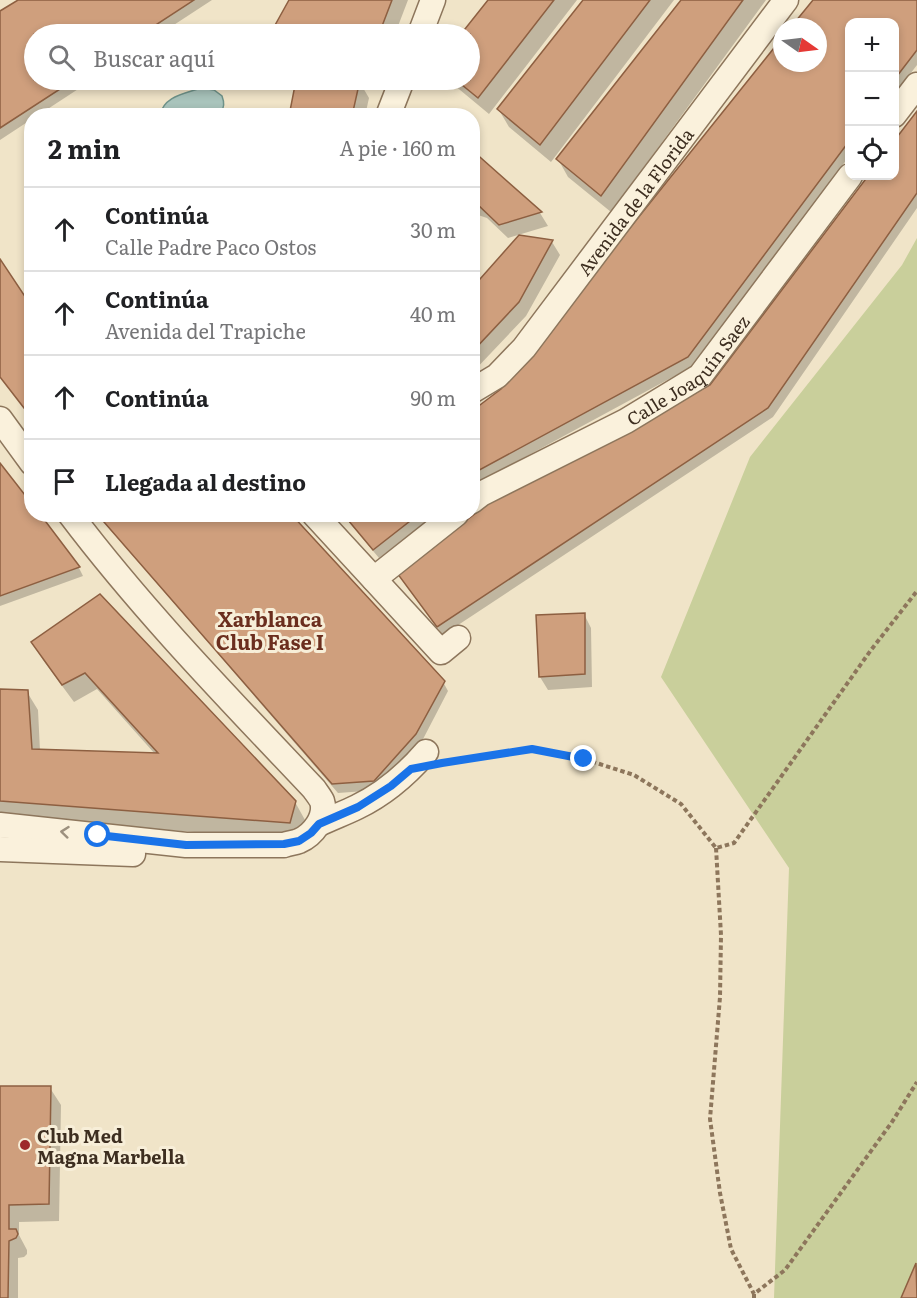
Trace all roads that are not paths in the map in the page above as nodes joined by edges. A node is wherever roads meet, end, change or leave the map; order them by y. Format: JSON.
{"nodes":[{"id":1,"x":433,"y":0,"type":"edge"},
{"id":2,"x":786,"y":0,"type":"edge"},
{"id":3,"x":424,"y":24,"type":"edge"},
{"id":4,"x":917,"y":85,"type":"edge"},
{"id":5,"x":398,"y":90,"type":"edge"},
{"id":6,"x":391,"y":108,"type":"edge"},
{"id":7,"x":899,"y":108,"type":"edge"},
{"id":8,"x":847,"y":180,"type":"edge"},
{"id":9,"x":480,"y":386,"type":"edge"},
{"id":10,"x":0,"y":419,"type":"edge"},
{"id":11,"x":24,"y":452,"type":"edge"},
{"id":12,"x":480,"y":495,"type":"edge"},
{"id":13,"x":76,"y":522,"type":"edge"},
{"id":14,"x":321,"y":522,"type":"edge"},
{"id":15,"x":446,"y":522,"type":"edge"},
{"id":16,"x":374,"y":579,"type":"junction"},
{"id":17,"x":458,"y":638,"type":"dead end"},
{"id":18,"x":418,"y":760,"type":"road end"},
{"id":19,"x":319,"y":824,"type":"junction"},
{"id":20,"x":0,"y":825,"type":"edge"},
{"id":21,"x":186,"y":845,"type":"junction"},
{"id":22,"x":0,"y":849,"type":"edge"}],
"edges":[{"from":1,"to":3,"type":"street"},
{"from":2,"to":9,"type":"street","name":"Avenida de la Florida"},
{"from":4,"to":7,"type":"street"},
{"from":5,"to":6,"type":"street"},
{"from":8,"to":12,"type":"street","name":"Calle Joaquín Saez"},
{"from":10,"to":11,"type":"street"},
{"from":13,"to":19,"type":"street"},
{"from":14,"to":16,"type":"street"},
{"from":15,"to":16,"type":"street"},
{"from":16,"to":17,"type":"street"},
{"from":18,"to":19,"type":"street"},
{"from":19,"to":21,"type":"street"},
{"from":21,"to":20,"type":"street","one_way":true},
{"from":21,"to":22,"type":"street"}]}
